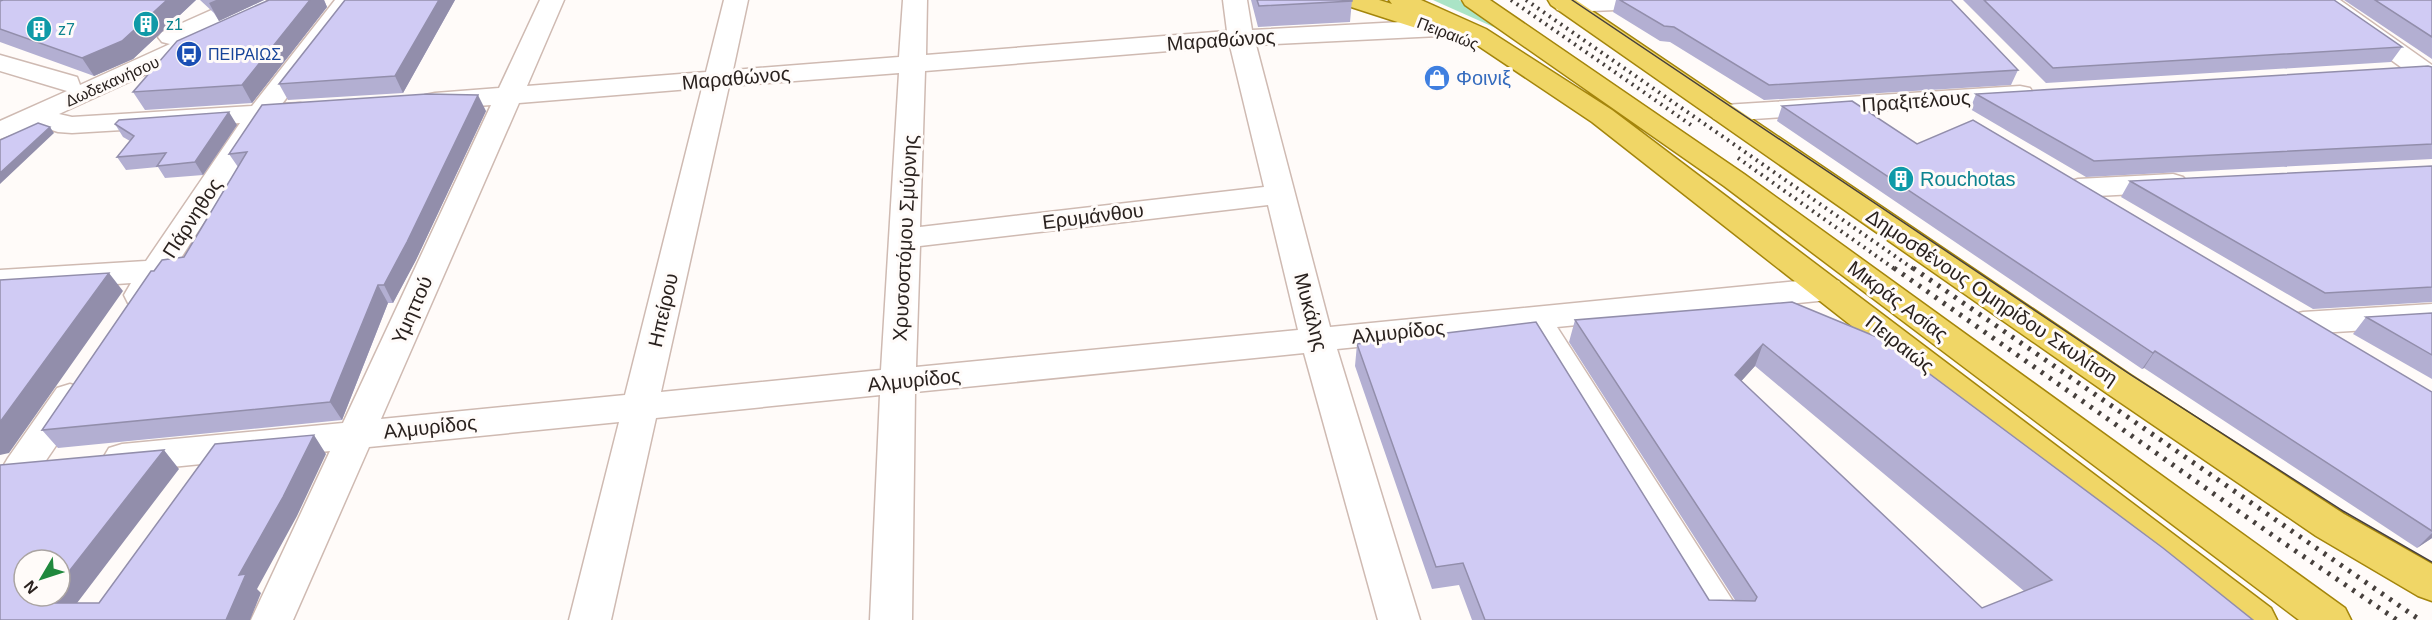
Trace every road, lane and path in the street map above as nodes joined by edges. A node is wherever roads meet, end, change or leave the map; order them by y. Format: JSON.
{"nodes":[{"id":1,"x":255,"y":0,"type":"edge"},
{"id":2,"x":348,"y":0,"type":"edge"},
{"id":3,"x":552,"y":0,"type":"edge"},
{"id":4,"x":736,"y":0,"type":"edge"},
{"id":5,"x":915,"y":0,"type":"edge"},
{"id":6,"x":1235,"y":0,"type":"edge"},
{"id":7,"x":1354,"y":0,"type":"edge"},
{"id":8,"x":1401,"y":0,"type":"edge"},
{"id":9,"x":1474,"y":0,"type":"edge"},
{"id":10,"x":1691,"y":0,"type":"edge"},
{"id":11,"x":2324,"y":0,"type":"edge"},
{"id":12,"x":1563,"y":2,"type":"edge"},
{"id":13,"x":280,"y":4,"type":"edge"},
{"id":14,"x":1439,"y":28,"type":"junction"},
{"id":15,"x":1241,"y":38,"type":"junction"},
{"id":16,"x":0,"y":63,"type":"edge"},
{"id":17,"x":914,"y":64,"type":"junction"},
{"id":18,"x":2013,"y":69,"type":"edge"},
{"id":19,"x":2388,"y":72,"type":"edge"},
{"id":20,"x":2429,"y":72,"type":"edge"},
{"id":21,"x":1539,"y":73,"type":"junction"},
{"id":22,"x":717,"y":79,"type":"junction"},
{"id":23,"x":68,"y":83,"type":"junction"},
{"id":24,"x":509,"y":96,"type":"junction"},
{"id":25,"x":1931,"y":100,"type":"junction"},
{"id":26,"x":414,"y":103,"type":"edge"},
{"id":27,"x":320,"y":109,"type":"edge"},
{"id":28,"x":0,"y":113,"type":"edge"},
{"id":29,"x":261,"y":113,"type":"junction"},
{"id":30,"x":1724,"y":113,"type":"junction"},
{"id":31,"x":36,"y":115,"type":"junction"},
{"id":32,"x":1970,"y":124,"type":"edge"},
{"id":33,"x":0,"y":131,"type":"edge"},
{"id":34,"x":2196,"y":182,"type":"edge"},
{"id":35,"x":1281,"y":194,"type":"junction"},
{"id":36,"x":2119,"y":213,"type":"edge"},
{"id":37,"x":905,"y":238,"type":"junction"},
{"id":38,"x":157,"y":271,"type":"junction"},
{"id":39,"x":0,"y":281,"type":"edge"},
{"id":40,"x":1828,"y":289,"type":"junction"},
{"id":41,"x":2432,"y":315,"type":"edge"},
{"id":42,"x":1534,"y":318,"type":"junction"},
{"id":43,"x":123,"y":320,"type":"edge"},
{"id":44,"x":1317,"y":340,"type":"junction"},
{"id":45,"x":2342,"y":346,"type":"edge"},
{"id":46,"x":89,"y":369,"type":"edge"},
{"id":47,"x":898,"y":381,"type":"junction"},
{"id":48,"x":641,"y":406,"type":"junction"},
{"id":49,"x":356,"y":435,"type":"junction"},
{"id":50,"x":217,"y":449,"type":"junction"},
{"id":51,"x":10,"y":469,"type":"edge"},
{"id":52,"x":189,"y":487,"type":"edge"},
{"id":53,"x":2432,"y":584,"type":"edge"},
{"id":54,"x":2327,"y":617,"type":"edge"},
{"id":55,"x":273,"y":620,"type":"edge"},
{"id":56,"x":590,"y":620,"type":"edge"},
{"id":57,"x":891,"y":620,"type":"edge"},
{"id":58,"x":1399,"y":620,"type":"edge"},
{"id":59,"x":1724,"y":620,"type":"edge"},
{"id":60,"x":2256,"y":620,"type":"edge"}],
"edges":[{"from":1,"to":23,"type":"street","name":"Δωδεκανήσου"},
{"from":2,"to":29,"type":"street","name":"Πάρνηθος"},
{"from":3,"to":24,"type":"street","name":"Υμηττού"},
{"from":4,"to":22,"type":"street","name":"Ηπείρου"},
{"from":5,"to":17,"type":"street","name":"Χρυσοστόμου Σμύρνης"},
{"from":6,"to":15,"type":"street","name":"Μυκάλης"},
{"from":7,"to":14,"type":"main road","name":"Πειραιώς"},
{"from":8,"to":21,"type":"main road","name":"Πειραιώς"},
{"from":9,"to":54,"type":"main road","name":"Μικράς Ασίας"},
{"from":10,"to":12,"type":"street"},
{"from":11,"to":20,"type":"street"},
{"from":12,"to":30,"type":"main road","name":"Δημοσθένους Ομηρίδου Σκυλίτση"},
{"from":13,"to":31,"type":"street","name":"Δωδεκανήσου"},
{"from":14,"to":15,"type":"street","name":"Μαραθώνος"},
{"from":14,"to":21,"type":"main road","name":"Πειραιώς"},
{"from":15,"to":17,"type":"street","name":"Μαραθώνος"},
{"from":15,"to":35,"type":"street","name":"Μυκάλης"},
{"from":16,"to":23,"type":"street"},
{"from":17,"to":22,"type":"street","name":"Μαραθώνος"},
{"from":17,"to":37,"type":"street","name":"Χρυσοστόμου Σμύρνης"},
{"from":18,"to":25,"type":"street","name":"Πραξιτέλους"},
{"from":19,"to":20,"type":"street"},
{"from":21,"to":40,"type":"main road","name":"Πειραιώς"},
{"from":22,"to":24,"type":"street","name":"Μαραθώνος"},
{"from":22,"to":48,"type":"street","name":"Ηπείρου"},
{"from":23,"to":28,"type":"street","name":"Δωδεκανήσου"},
{"from":24,"to":26,"type":"street","name":"Μαραθώνος"},
{"from":24,"to":49,"type":"street","name":"Υμηττού"},
{"from":25,"to":30,"type":"street","name":"Πραξιτέλους"},
{"from":25,"to":32,"type":"street"},
{"from":27,"to":29,"type":"street"},
{"from":29,"to":31,"type":"street"},
{"from":29,"to":38,"type":"street","name":"Πάρνηθος"},
{"from":30,"to":53,"type":"main road","name":"Δημοσθένους Ομηρίδου Σκυλίτση"},
{"from":31,"to":33,"type":"street","name":"Δωδεκανήσου"},
{"from":34,"to":36,"type":"street"},
{"from":35,"to":37,"type":"street","name":"Ερυμάνθου"},
{"from":35,"to":44,"type":"street","name":"Μυκάλης"},
{"from":37,"to":47,"type":"street","name":"Χρυσοστόμου Σμύρνης"},
{"from":38,"to":39,"type":"street"},
{"from":38,"to":43,"type":"street","name":"Πάρνηθος"},
{"from":40,"to":42,"type":"street","name":"Αλμυρίδος"},
{"from":40,"to":60,"type":"main road","name":"Πειραιώς"},
{"from":41,"to":45,"type":"street"},
{"from":42,"to":44,"type":"street","name":"Αλμυρίδος"},
{"from":42,"to":59,"type":"street"},
{"from":44,"to":47,"type":"street","name":"Αλμυρίδος"},
{"from":44,"to":58,"type":"street","name":"Μυκάλης"},
{"from":46,"to":51,"type":"street"},
{"from":47,"to":48,"type":"street","name":"Αλμυρίδος"},
{"from":47,"to":57,"type":"street","name":"Χρυσοστόμου Σμύρνης"},
{"from":48,"to":49,"type":"street","name":"Αλμυρίδος"},
{"from":48,"to":56,"type":"street","name":"Ηπείρου"},
{"from":49,"to":50,"type":"street","name":"Αλμυρίδος"},
{"from":49,"to":55,"type":"street","name":"Υμηττού"},
{"from":50,"to":51,"type":"street","name":"Αλμυρίδος"},
{"from":50,"to":52,"type":"street"}]}
